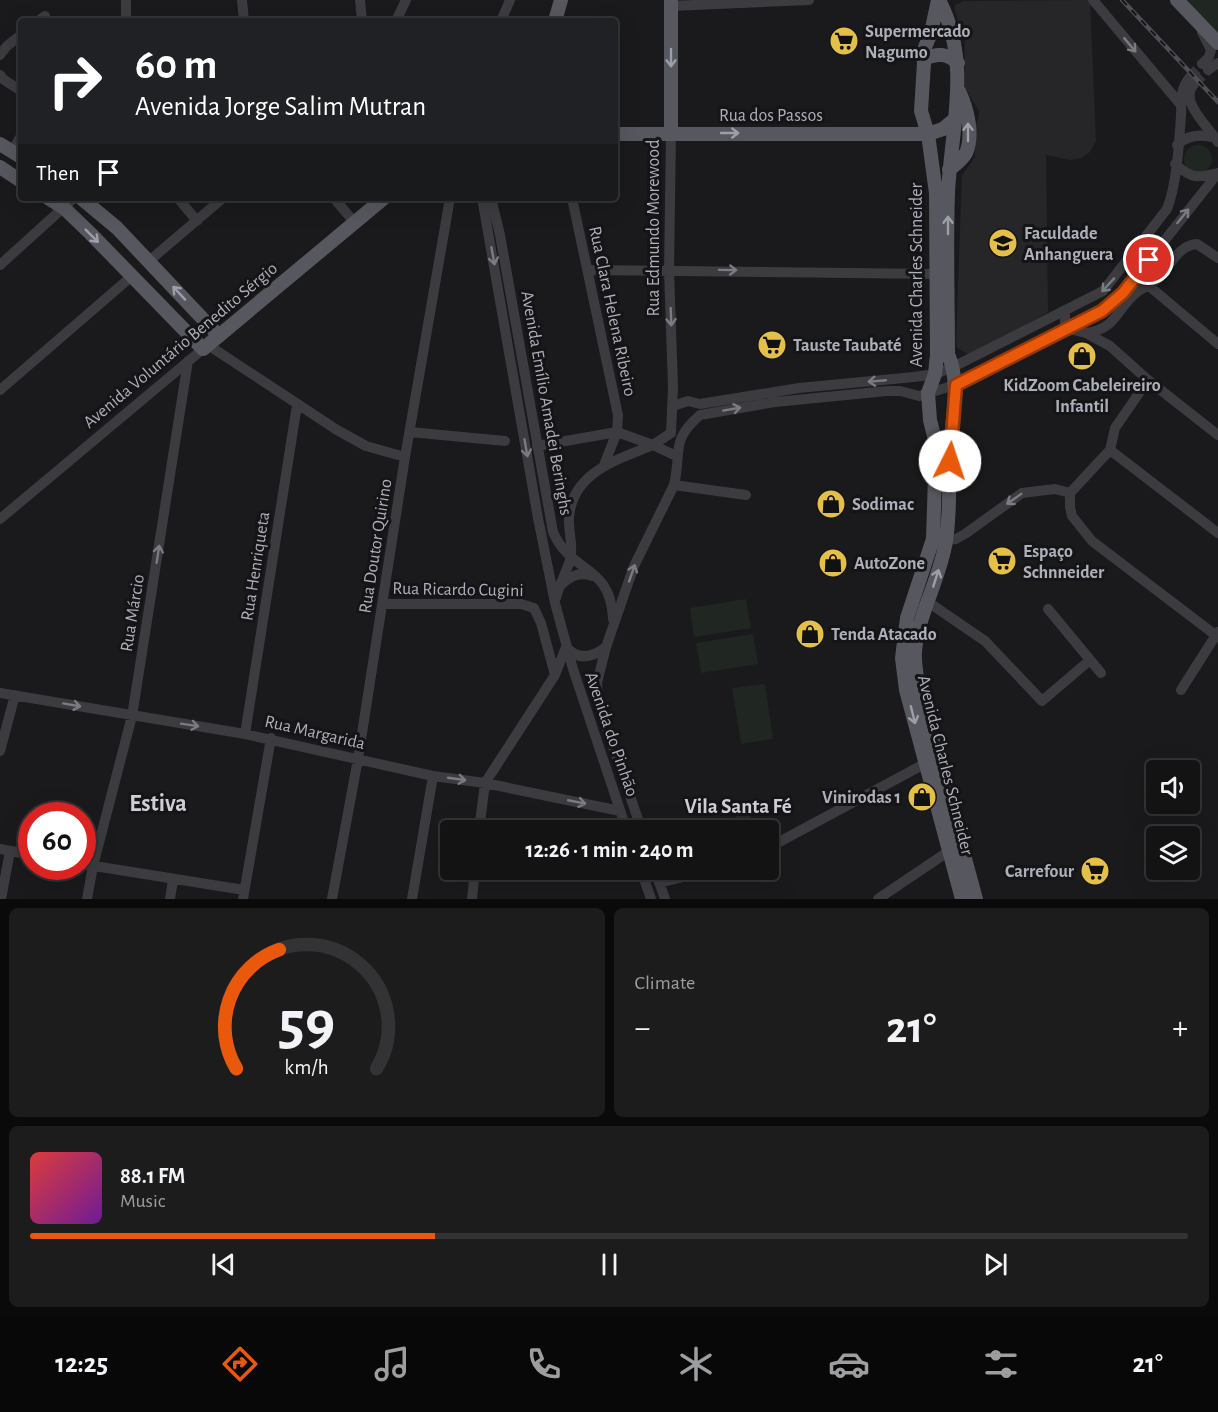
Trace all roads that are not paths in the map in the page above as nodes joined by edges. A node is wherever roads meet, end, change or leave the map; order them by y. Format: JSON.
{"nodes":[{"id":1,"x":126,"y":0,"type":"edge"},
{"id":2,"x":242,"y":0,"type":"edge"},
{"id":3,"x":360,"y":0,"type":"edge"},
{"id":4,"x":406,"y":0,"type":"edge"},
{"id":5,"x":510,"y":0,"type":"edge"},
{"id":6,"x":561,"y":0,"type":"edge"},
{"id":7,"x":809,"y":0,"type":"edge"},
{"id":8,"x":939,"y":0,"type":"edge"},
{"id":9,"x":1093,"y":0,"type":"edge"},
{"id":10,"x":671,"y":3,"type":"edge"},
{"id":11,"x":1180,"y":3,"type":"edge"},
{"id":12,"x":126,"y":18,"type":"edge"},
{"id":13,"x":244,"y":18,"type":"edge"},
{"id":14,"x":362,"y":18,"type":"edge"},
{"id":15,"x":397,"y":18,"type":"edge"},
{"id":16,"x":502,"y":18,"type":"edge"},
{"id":17,"x":556,"y":18,"type":"edge"},
{"id":18,"x":18,"y":37,"type":"edge"},
{"id":19,"x":1218,"y":43,"type":"edge"},
{"id":20,"x":0,"y":56,"type":"edge"},
{"id":21,"x":923,"y":59,"type":"junction"},
{"id":22,"x":958,"y":63,"type":"junction"},
{"id":23,"x":1218,"y":63,"type":"edge"},
{"id":24,"x":0,"y":75,"type":"edge"},
{"id":25,"x":18,"y":89,"type":"edge"},
{"id":26,"x":958,"y":89,"type":"junction"},
{"id":27,"x":1181,"y":105,"type":"junction"},
{"id":28,"x":955,"y":119,"type":"junction"},
{"id":29,"x":671,"y":133,"type":"junction"},
{"id":30,"x":618,"y":134,"type":"edge"},
{"id":31,"x":928,"y":134,"type":"junction"},
{"id":32,"x":1217,"y":140,"type":"edge"},
{"id":33,"x":1178,"y":145,"type":"junction"},
{"id":34,"x":1175,"y":164,"type":"junction"},
{"id":35,"x":0,"y":167,"type":"edge"},
{"id":36,"x":949,"y":170,"type":"junction"},
{"id":37,"x":1218,"y":173,"type":"edge"},
{"id":38,"x":18,"y":179,"type":"edge"},
{"id":39,"x":85,"y":201,"type":"edge"},
{"id":40,"x":180,"y":201,"type":"edge"},
{"id":41,"x":220,"y":201,"type":"edge"},
{"id":42,"x":336,"y":201,"type":"edge"},
{"id":43,"x":380,"y":201,"type":"edge"},
{"id":44,"x":449,"y":201,"type":"edge"},
{"id":45,"x":483,"y":201,"type":"edge"},
{"id":46,"x":493,"y":201,"type":"edge"},
{"id":47,"x":573,"y":201,"type":"edge"},
{"id":48,"x":69,"y":203,"type":"edge"},
{"id":49,"x":197,"y":221,"type":"junction"},
{"id":50,"x":354,"y":222,"type":"junction"},
{"id":51,"x":1218,"y":258,"type":"edge"},
{"id":52,"x":149,"y":261,"type":"junction"},
{"id":53,"x":0,"y":265,"type":"edge"},
{"id":54,"x":588,"y":270,"type":"junction"},
{"id":55,"x":669,"y":270,"type":"junction"},
{"id":56,"x":1140,"y":271,"type":"junction"},
{"id":57,"x":937,"y":274,"type":"junction"},
{"id":58,"x":132,"y":276,"type":"junction"},
{"id":59,"x":1149,"y":286,"type":"junction"},
{"id":60,"x":1065,"y":312,"type":"junction"},
{"id":61,"x":1108,"y":326,"type":"junction"},
{"id":62,"x":1034,"y":327,"type":"junction"},
{"id":63,"x":1069,"y":329,"type":"junction"},
{"id":64,"x":1086,"y":333,"type":"junction"},
{"id":65,"x":219,"y":336,"type":"junction"},
{"id":66,"x":1035,"y":344,"type":"junction"},
{"id":67,"x":1218,"y":344,"type":"edge"},
{"id":68,"x":1110,"y":346,"type":"junction"},
{"id":69,"x":205,"y":347,"type":"junction"},
{"id":70,"x":188,"y":361,"type":"junction"},
{"id":71,"x":953,"y":367,"type":"junction"},
{"id":72,"x":935,"y":374,"type":"junction"},
{"id":73,"x":1148,"y":380,"type":"junction"},
{"id":74,"x":956,"y":385,"type":"junction"},
{"id":75,"x":0,"y":390,"type":"edge"},
{"id":76,"x":923,"y":395,"type":"junction"},
{"id":77,"x":297,"y":405,"type":"junction"},
{"id":78,"x":673,"y":408,"type":"junction"},
{"id":79,"x":700,"y":415,"type":"junction"},
{"id":80,"x":953,"y":417,"type":"junction"},
{"id":81,"x":930,"y":420,"type":"junction"},
{"id":82,"x":410,"y":432,"type":"junction"},
{"id":83,"x":617,"y":432,"type":"junction"},
{"id":84,"x":1218,"y":435,"type":"edge"},
{"id":85,"x":505,"y":441,"type":"dead end"},
{"id":86,"x":653,"y":445,"type":"junction"},
{"id":87,"x":537,"y":446,"type":"junction"},
{"id":88,"x":1110,"y":450,"type":"junction"},
{"id":89,"x":678,"y":454,"type":"junction"},
{"id":90,"x":405,"y":457,"type":"junction"},
{"id":91,"x":604,"y":465,"type":"junction"},
{"id":92,"x":674,"y":485,"type":"junction"},
{"id":93,"x":1070,"y":493,"type":"junction"},
{"id":94,"x":746,"y":495,"type":"dead end"},
{"id":95,"x":0,"y":519,"type":"edge"},
{"id":96,"x":1218,"y":533,"type":"edge"},
{"id":97,"x":946,"y":540,"type":"junction"},
{"id":98,"x":571,"y":558,"type":"junction"},
{"id":99,"x":598,"y":578,"type":"junction"},
{"id":100,"x":558,"y":588,"type":"junction"},
{"id":101,"x":928,"y":602,"type":"junction"},
{"id":102,"x":555,"y":603,"type":"junction"},
{"id":103,"x":383,"y":604,"type":"junction"},
{"id":104,"x":1048,"y":609,"type":"dead end"},
{"id":105,"x":613,"y":629,"type":"junction"},
{"id":106,"x":1217,"y":635,"type":"edge"},
{"id":107,"x":566,"y":647,"type":"junction"},
{"id":108,"x":606,"y":647,"type":"junction"},
{"id":109,"x":1090,"y":660,"type":"junction"},
{"id":110,"x":1101,"y":673,"type":"dead end"},
{"id":111,"x":555,"y":675,"type":"junction"},
{"id":112,"x":1181,"y":690,"type":"dead end"},
{"id":113,"x":0,"y":693,"type":"edge"},
{"id":114,"x":15,"y":695,"type":"junction"},
{"id":115,"x":132,"y":716,"type":"junction"},
{"id":116,"x":245,"y":734,"type":"junction"},
{"id":117,"x":271,"y":738,"type":"junction"},
{"id":118,"x":0,"y":751,"type":"edge"},
{"id":119,"x":358,"y":759,"type":"junction"},
{"id":120,"x":926,"y":763,"type":"junction"},
{"id":121,"x":433,"y":776,"type":"junction"},
{"id":122,"x":484,"y":783,"type":"junction"},
{"id":123,"x":620,"y":811,"type":"junction"},
{"id":124,"x":480,"y":820,"type":"edge"},
{"id":125,"x":623,"y":820,"type":"edge"},
{"id":126,"x":638,"y":820,"type":"edge"},
{"id":127,"x":96,"y":838,"type":"edge"},
{"id":128,"x":779,"y":842,"type":"edge"},
{"id":129,"x":5,"y":850,"type":"edge"},
{"id":130,"x":949,"y":851,"type":"junction"},
{"id":131,"x":96,"y":866,"type":"edge"},
{"id":132,"x":88,"y":880,"type":"edge"},
{"id":133,"x":173,"y":880,"type":"junction"},
{"id":134,"x":474,"y":880,"type":"edge"},
{"id":135,"x":644,"y":880,"type":"edge"},
{"id":136,"x":658,"y":880,"type":"edge"},
{"id":137,"x":671,"y":880,"type":"edge"},
{"id":138,"x":659,"y":883,"type":"junction"},
{"id":139,"x":243,"y":895,"type":"edge"},
{"id":140,"x":1,"y":899,"type":"edge"},
{"id":141,"x":87,"y":899,"type":"edge"},
{"id":142,"x":170,"y":899,"type":"edge"},
{"id":143,"x":333,"y":899,"type":"edge"},
{"id":144,"x":412,"y":899,"type":"edge"},
{"id":145,"x":472,"y":899,"type":"edge"},
{"id":146,"x":651,"y":899,"type":"edge"},
{"id":147,"x":665,"y":899,"type":"edge"},
{"id":148,"x":878,"y":899,"type":"edge"},
{"id":149,"x":962,"y":899,"type":"edge"},
{"id":150,"x":976,"y":899,"type":"edge"}],
"edges":[{"from":1,"to":12,"type":"street"},
{"from":2,"to":13,"type":"street"},
{"from":3,"to":14,"type":"street"},
{"from":4,"to":15,"type":"street"},
{"from":5,"to":16,"type":"street"},
{"from":6,"to":17,"type":"main road"},
{"from":7,"to":10,"type":"street"},
{"from":8,"to":21,"type":"main road","name":"Avenida Charles Schneider"},
{"from":8,"to":22,"type":"main road","name":"Avenida Charles Schneider"},
{"from":9,"to":27,"type":"street","one_way":true},
{"from":10,"to":29,"type":"main road","name":"Rua Edmundo Morewood","one_way":true},
{"from":11,"to":19,"type":"main road"},
{"from":11,"to":23,"type":"street"},
{"from":18,"to":20,"type":"street"},
{"from":21,"to":22,"type":"main road"},
{"from":21,"to":31,"type":"main road","name":"Avenida Charles Schneider"},
{"from":22,"to":26,"type":"main road","name":"Avenida Charles Schneider"},
{"from":24,"to":25,"type":"street"},
{"from":26,"to":28,"type":"main road","name":"Avenida Charles Schneider"},
{"from":36,"to":26,"type":"main road","one_way":true},
{"from":27,"to":32,"type":"street"},
{"from":27,"to":33,"type":"street"},
{"from":28,"to":31,"type":"main road"},
{"from":28,"to":36,"type":"main road","name":"Avenida Charles Schneider"},
{"from":29,"to":30,"type":"main road","name":"Rua dos Passos"},
{"from":29,"to":31,"type":"main road","name":"Rua dos Passos","one_way":true},
{"from":29,"to":55,"type":"street","name":"Rua Edmundo Morewood"},
{"from":31,"to":57,"type":"main road","name":"Avenida Charles Schneider"},
{"from":32,"to":33,"type":"street"},
{"from":33,"to":34,"type":"street"},
{"from":34,"to":37,"type":"street"},
{"from":34,"to":60,"type":"street","one_way":true},
{"from":35,"to":38,"type":"main road"},
{"from":71,"to":36,"type":"main road","name":"Avenida Charles Schneider","one_way":true},
{"from":56,"to":37,"type":"street","one_way":true},
{"from":39,"to":52,"type":"main road"},
{"from":40,"to":49,"type":"street"},
{"from":41,"to":49,"type":"street"},
{"from":42,"to":50,"type":"street"},
{"from":43,"to":50,"type":"main road","name":"Avenida Voluntário Benedito Sérgio"},
{"from":44,"to":82,"type":"street","name":"Rua Doutor Quirino"},
{"from":45,"to":102,"type":"street","one_way":true},
{"from":46,"to":87,"type":"street","name":"Avenida Emílio Amadei Beringhs"},
{"from":47,"to":54,"type":"street","name":"Rua Clara Helena Ribeiro"},
{"from":48,"to":53,"type":"street"},
{"from":48,"to":58,"type":"main road","one_way":true},
{"from":49,"to":52,"type":"street"},
{"from":50,"to":65,"type":"main road","name":"Avenida Voluntário Benedito Sérgio"},
{"from":51,"to":59,"type":"street"},
{"from":65,"to":52,"type":"main road","one_way":true},
{"from":54,"to":55,"type":"street"},
{"from":54,"to":83,"type":"street","name":"Rua Clara Helena Ribeiro"},
{"from":55,"to":57,"type":"street","one_way":true},
{"from":55,"to":78,"type":"street","name":"Rua Edmundo Morewood","one_way":true},
{"from":56,"to":59,"type":"street"},
{"from":56,"to":63,"type":"street"},
{"from":57,"to":72,"type":"main road","name":"Avenida Charles Schneider"},
{"from":58,"to":69,"type":"main road"},
{"from":58,"to":75,"type":"street"},
{"from":59,"to":61,"type":"street"},
{"from":59,"to":67,"type":"street"},
{"from":60,"to":62,"type":"street"},
{"from":60,"to":63,"type":"street"},
{"from":61,"to":64,"type":"street"},
{"from":61,"to":68,"type":"street"},
{"from":62,"to":66,"type":"street"},
{"from":62,"to":71,"type":"street"},
{"from":63,"to":64,"type":"street"},
{"from":63,"to":66,"type":"street"},
{"from":64,"to":68,"type":"street"},
{"from":65,"to":69,"type":"main road","name":"Avenida Voluntário Benedito Sérgio"},
{"from":66,"to":74,"type":"street"},
{"from":68,"to":73,"type":"street"},
{"from":69,"to":70,"type":"street","name":"Avenida Voluntário Benedito Sérgio"},
{"from":69,"to":77,"type":"street"},
{"from":70,"to":95,"type":"street","name":"Avenida Voluntário Benedito Sérgio"},
{"from":115,"to":70,"type":"street","name":"Rua Márcio","one_way":true},
{"from":71,"to":72,"type":"street"},
{"from":71,"to":74,"type":"main road","name":"Avenida Charles Schneider"},
{"from":72,"to":76,"type":"main road","name":"Avenida Charles Schneider"},
{"from":72,"to":78,"type":"street","one_way":true},
{"from":73,"to":84,"type":"street"},
{"from":73,"to":88,"type":"street"},
{"from":74,"to":76,"type":"street"},
{"from":74,"to":80,"type":"main road","name":"Avenida Charles Schneider"},
{"from":79,"to":76,"type":"street","one_way":true},
{"from":76,"to":81,"type":"main road","name":"Avenida Charles Schneider"},
{"from":77,"to":90,"type":"street"},
{"from":77,"to":116,"type":"street","name":"Rua Henriqueta"},
{"from":78,"to":79,"type":"street"},
{"from":78,"to":86,"type":"street","name":"Rua Edmundo Morewood"},
{"from":79,"to":89,"type":"street"},
{"from":80,"to":81,"type":"main road"},
{"from":80,"to":97,"type":"main road","name":"Avenida Charles Schneider"},
{"from":81,"to":120,"type":"main road","name":"Avenida Charles Schneider","one_way":true},
{"from":82,"to":85,"type":"street"},
{"from":82,"to":90,"type":"street","name":"Rua Doutor Quirino"},
{"from":83,"to":86,"type":"street"},
{"from":83,"to":87,"type":"street"},
{"from":83,"to":91,"type":"street"},
{"from":86,"to":89,"type":"street"},
{"from":86,"to":91,"type":"street"},
{"from":87,"to":98,"type":"street","name":"Avenida Emílio Amadei Beringhs"},
{"from":88,"to":93,"type":"street"},
{"from":88,"to":96,"type":"street"},
{"from":89,"to":92,"type":"street"},
{"from":90,"to":103,"type":"street","name":"Rua Doutor Quirino"},
{"from":91,"to":98,"type":"street"},
{"from":92,"to":94,"type":"street"},
{"from":105,"to":92,"type":"street","one_way":true},
{"from":93,"to":97,"type":"street","one_way":true},
{"from":93,"to":106,"type":"street"},
{"from":101,"to":97,"type":"main road","name":"Avenida Charles Schneider","one_way":true},
{"from":98,"to":99,"type":"street","name":"Avenida Emílio Amadei Beringhs"},
{"from":98,"to":100,"type":"street"},
{"from":99,"to":100,"type":"street"},
{"from":99,"to":105,"type":"street","name":"Avenida Emílio Amadei Beringhs"},
{"from":100,"to":102,"type":"street"},
{"from":101,"to":109,"type":"street"},
{"from":101,"to":150,"type":"main road","name":"Avenida Charles Schneider"},
{"from":102,"to":107,"type":"street"},
{"from":103,"to":111,"type":"street","name":"Rua Ricardo Cugini"},
{"from":103,"to":119,"type":"street","name":"Rua Doutor Quirino"},
{"from":104,"to":109,"type":"street"},
{"from":105,"to":108,"type":"street"},
{"from":106,"to":112,"type":"street"},
{"from":107,"to":108,"type":"street"},
{"from":107,"to":111,"type":"street"},
{"from":107,"to":123,"type":"street","name":"Avenida do Pinhão"},
{"from":108,"to":126,"type":"street"},
{"from":109,"to":110,"type":"street"},
{"from":111,"to":122,"type":"street"},
{"from":113,"to":114,"type":"street","name":"Rua Margarida"},
{"from":114,"to":115,"type":"street","name":"Rua Margarida","one_way":true},
{"from":114,"to":118,"type":"street"},
{"from":115,"to":116,"type":"street","name":"Rua Margarida","one_way":true},
{"from":115,"to":127,"type":"street","name":"Rua Márcio"},
{"from":116,"to":117,"type":"street","name":"Rua Margarida"},
{"from":117,"to":119,"type":"street","name":"Rua Margarida"},
{"from":117,"to":139,"type":"street"},
{"from":119,"to":121,"type":"street","name":"Rua Margarida"},
{"from":119,"to":143,"type":"street","name":"Rua Doutor Quirino"},
{"from":120,"to":128,"type":"street"},
{"from":120,"to":130,"type":"main road","name":"Avenida Charles Schneider"},
{"from":121,"to":122,"type":"street","name":"Rua Margarida","one_way":true},
{"from":121,"to":144,"type":"street"},
{"from":122,"to":123,"type":"street","name":"Rua Margarida","one_way":true},
{"from":122,"to":124,"type":"street"},
{"from":123,"to":125,"type":"street","name":"Avenida do Pinhão"},
{"from":129,"to":140,"type":"street"},
{"from":130,"to":148,"type":"street"},
{"from":130,"to":149,"type":"main road","name":"Avenida Charles Schneider"},
{"from":131,"to":133,"type":"street"},
{"from":132,"to":141,"type":"street","name":"Rua Márcio"},
{"from":133,"to":139,"type":"street"},
{"from":133,"to":142,"type":"street"},
{"from":134,"to":145,"type":"street"},
{"from":135,"to":146,"type":"street"},
{"from":136,"to":138,"type":"street"},
{"from":137,"to":138,"type":"street"},
{"from":138,"to":147,"type":"street"}]}
